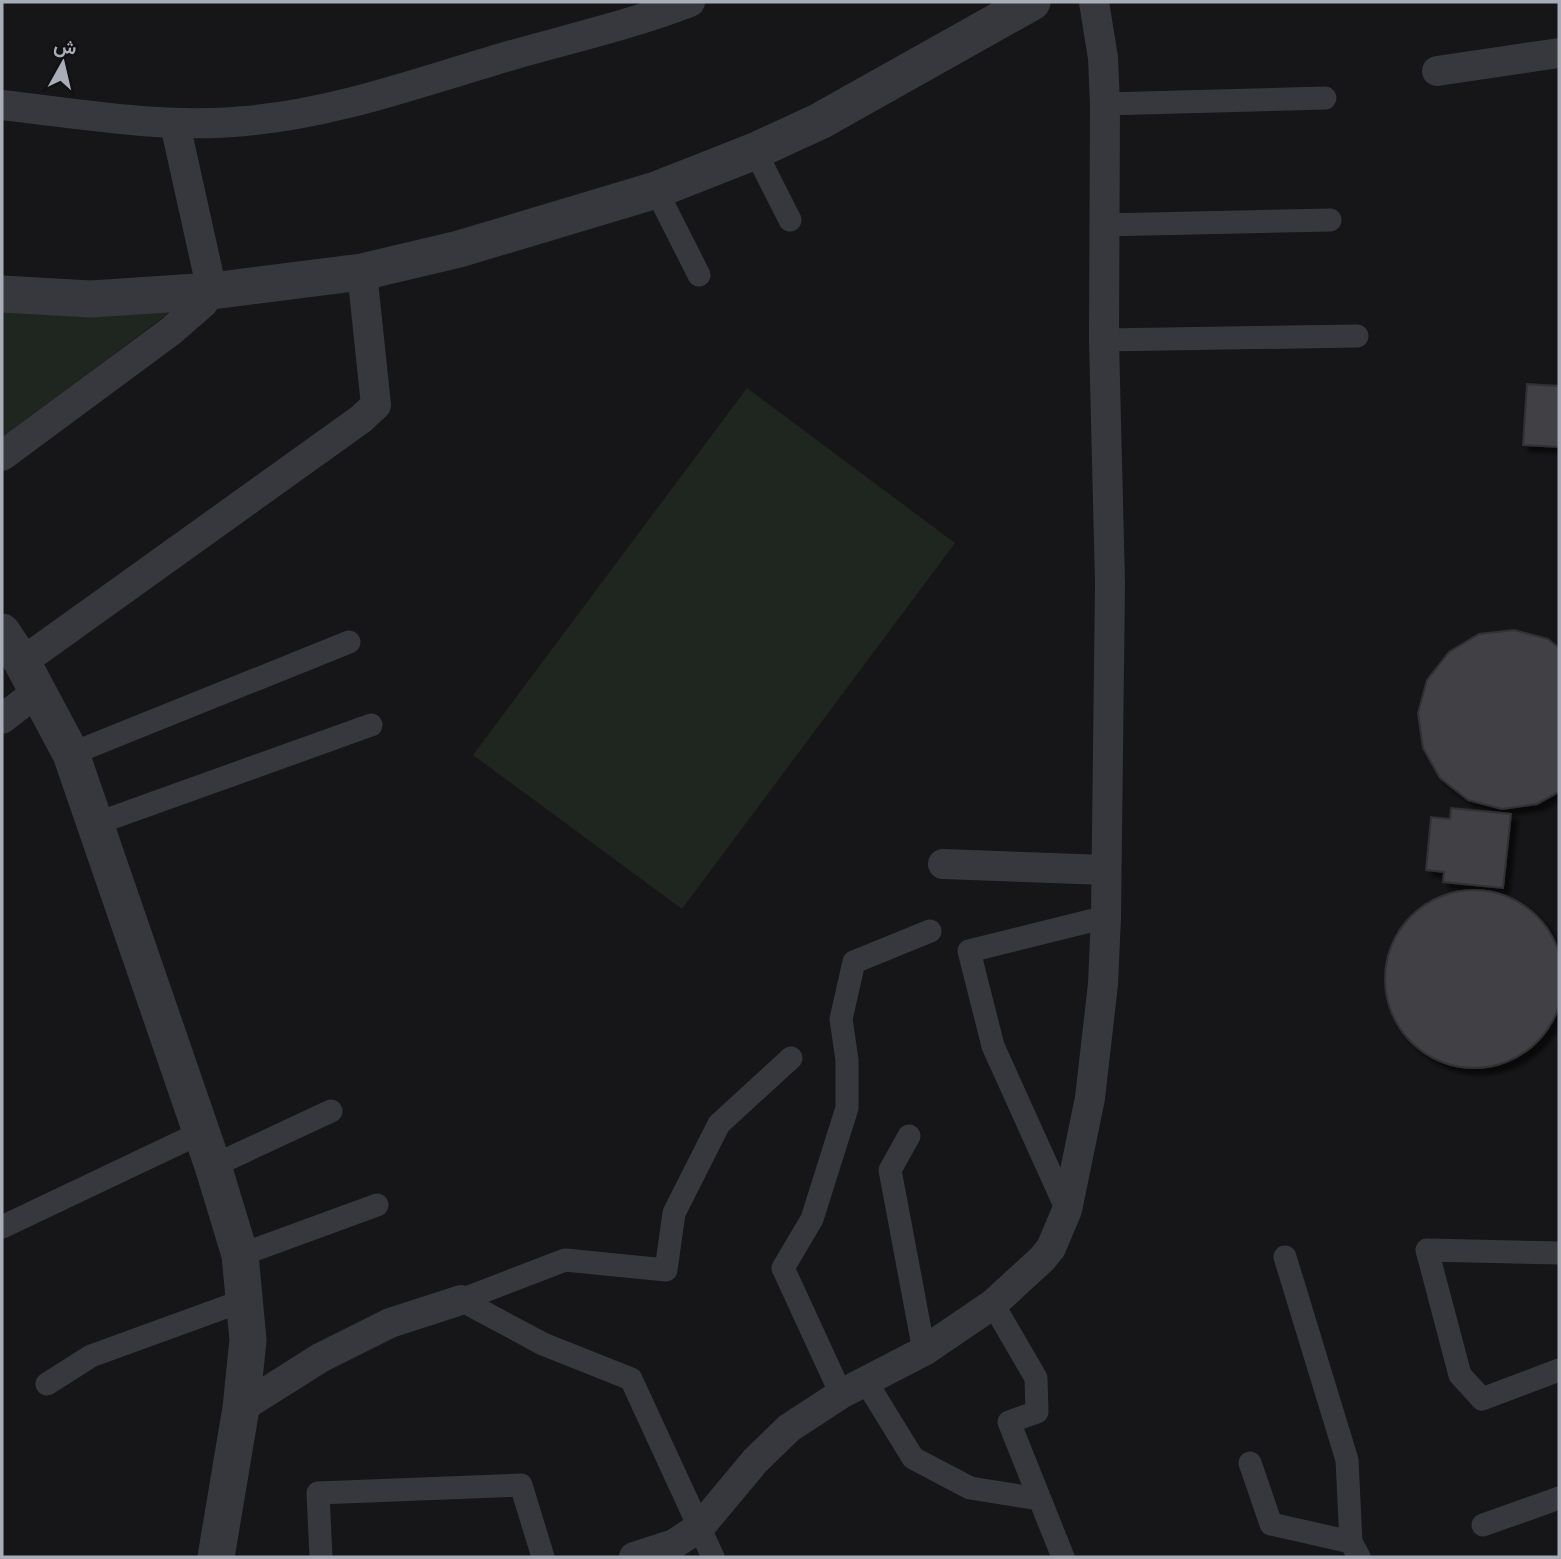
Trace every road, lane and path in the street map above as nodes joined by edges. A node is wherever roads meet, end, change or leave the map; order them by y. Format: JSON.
{"nodes":[{"id":1,"x":690,"y":2,"type":"edge"},
{"id":2,"x":1032,"y":2,"type":"edge"},
{"id":3,"x":1094,"y":2,"type":"edge"},
{"id":4,"x":1559,"y":53,"type":"edge"},
{"id":5,"x":1437,"y":71,"type":"dead end"},
{"id":6,"x":1325,"y":98,"type":"dead end"},
{"id":7,"x":1105,"y":104,"type":"junction"},
{"id":8,"x":2,"y":105,"type":"edge"},
{"id":9,"x":175,"y":124,"type":"junction"},
{"id":10,"x":755,"y":151,"type":"junction"},
{"id":11,"x":656,"y":190,"type":"junction"},
{"id":12,"x":790,"y":220,"type":"dead end"},
{"id":13,"x":1330,"y":220,"type":"dead end"},
{"id":14,"x":1103,"y":225,"type":"junction"},
{"id":15,"x":362,"y":272,"type":"junction"},
{"id":16,"x":699,"y":275,"type":"dead end"},
{"id":17,"x":212,"y":291,"type":"junction"},
{"id":18,"x":2,"y":294,"type":"edge"},
{"id":19,"x":1357,"y":336,"type":"dead end"},
{"id":20,"x":1104,"y":340,"type":"junction"},
{"id":21,"x":2,"y":456,"type":"edge"},
{"id":22,"x":2,"y":632,"type":"edge"},
{"id":23,"x":349,"y":642,"type":"dead end"},
{"id":24,"x":30,"y":677,"type":"junction"},
{"id":25,"x":2,"y":719,"type":"edge"},
{"id":26,"x":372,"y":725,"type":"dead end"},
{"id":27,"x":71,"y":754,"type":"junction"},
{"id":28,"x":95,"y":824,"type":"junction"},
{"id":29,"x":943,"y":864,"type":"dead end"},
{"id":30,"x":1106,"y":870,"type":"junction"},
{"id":31,"x":1106,"y":917,"type":"junction"},
{"id":32,"x":930,"y":931,"type":"dead end"},
{"id":33,"x":792,"y":1058,"type":"dead end"},
{"id":34,"x":331,"y":1111,"type":"dead end"},
{"id":35,"x":909,"y":1136,"type":"dead end"},
{"id":36,"x":206,"y":1150,"type":"junction"},
{"id":37,"x":377,"y":1205,"type":"dead end"},
{"id":38,"x":1067,"y":1210,"type":"junction"},
{"id":39,"x":2,"y":1227,"type":"edge"},
{"id":40,"x":240,"y":1255,"type":"junction"},
{"id":41,"x":1285,"y":1257,"type":"dead end"},
{"id":42,"x":1558,"y":1260,"type":"edge"},
{"id":43,"x":245,"y":1300,"type":"junction"},
{"id":44,"x":461,"y":1300,"type":"junction"},
{"id":45,"x":993,"y":1304,"type":"junction"},
{"id":46,"x":924,"y":1352,"type":"junction"},
{"id":47,"x":1559,"y":1370,"type":"edge"},
{"id":48,"x":47,"y":1384,"type":"dead end"},
{"id":49,"x":853,"y":1387,"type":"junction"},
{"id":50,"x":241,"y":1408,"type":"junction"},
{"id":51,"x":1250,"y":1463,"type":"dead end"},
{"id":52,"x":1559,"y":1498,"type":"edge"},
{"id":53,"x":1040,"y":1499,"type":"junction"},
{"id":54,"x":1483,"y":1525,"type":"dead end"},
{"id":55,"x":700,"y":1527,"type":"junction"},
{"id":56,"x":1355,"y":1550,"type":"edge"},
{"id":57,"x":216,"y":1557,"type":"edge"},
{"id":58,"x":321,"y":1557,"type":"edge"},
{"id":59,"x":543,"y":1557,"type":"edge"},
{"id":60,"x":634,"y":1557,"type":"edge"},
{"id":61,"x":713,"y":1557,"type":"edge"},
{"id":62,"x":1063,"y":1557,"type":"edge"}],
"edges":[{"from":1,"to":9,"type":"street"},
{"from":2,"to":10,"type":"street"},
{"from":3,"to":7,"type":"street"},
{"from":4,"to":5,"type":"street"},
{"from":6,"to":7,"type":"street"},
{"from":7,"to":14,"type":"street"},
{"from":8,"to":9,"type":"street"},
{"from":9,"to":17,"type":"street"},
{"from":10,"to":11,"type":"street"},
{"from":10,"to":12,"type":"street"},
{"from":11,"to":15,"type":"street"},
{"from":11,"to":16,"type":"street"},
{"from":13,"to":14,"type":"street"},
{"from":14,"to":20,"type":"street"},
{"from":15,"to":17,"type":"street"},
{"from":15,"to":24,"type":"street"},
{"from":17,"to":18,"type":"street"},
{"from":17,"to":21,"type":"street"},
{"from":19,"to":20,"type":"street"},
{"from":20,"to":30,"type":"street"},
{"from":22,"to":24,"type":"street"},
{"from":23,"to":27,"type":"street"},
{"from":24,"to":25,"type":"street"},
{"from":24,"to":27,"type":"street"},
{"from":26,"to":28,"type":"street"},
{"from":27,"to":28,"type":"street"},
{"from":28,"to":36,"type":"street"},
{"from":29,"to":30,"type":"street"},
{"from":30,"to":31,"type":"street"},
{"from":31,"to":38,"type":"street"},
{"from":31,"to":38,"type":"street"},
{"from":32,"to":49,"type":"street"},
{"from":33,"to":44,"type":"street"},
{"from":34,"to":36,"type":"street"},
{"from":35,"to":46,"type":"street"},
{"from":36,"to":39,"type":"street"},
{"from":36,"to":40,"type":"street"},
{"from":37,"to":40,"type":"street"},
{"from":38,"to":45,"type":"street"},
{"from":40,"to":43,"type":"street"},
{"from":41,"to":56,"type":"street"},
{"from":42,"to":47,"type":"street"},
{"from":43,"to":48,"type":"street"},
{"from":43,"to":50,"type":"street"},
{"from":44,"to":50,"type":"street"},
{"from":44,"to":55,"type":"street"},
{"from":45,"to":46,"type":"street"},
{"from":45,"to":53,"type":"street"},
{"from":46,"to":49,"type":"street"},
{"from":49,"to":53,"type":"street"},
{"from":49,"to":55,"type":"street"},
{"from":50,"to":57,"type":"street"},
{"from":51,"to":56,"type":"street"},
{"from":52,"to":54,"type":"street"},
{"from":53,"to":62,"type":"street"},
{"from":55,"to":60,"type":"street"},
{"from":55,"to":61,"type":"street"},
{"from":58,"to":59,"type":"street"}]}
